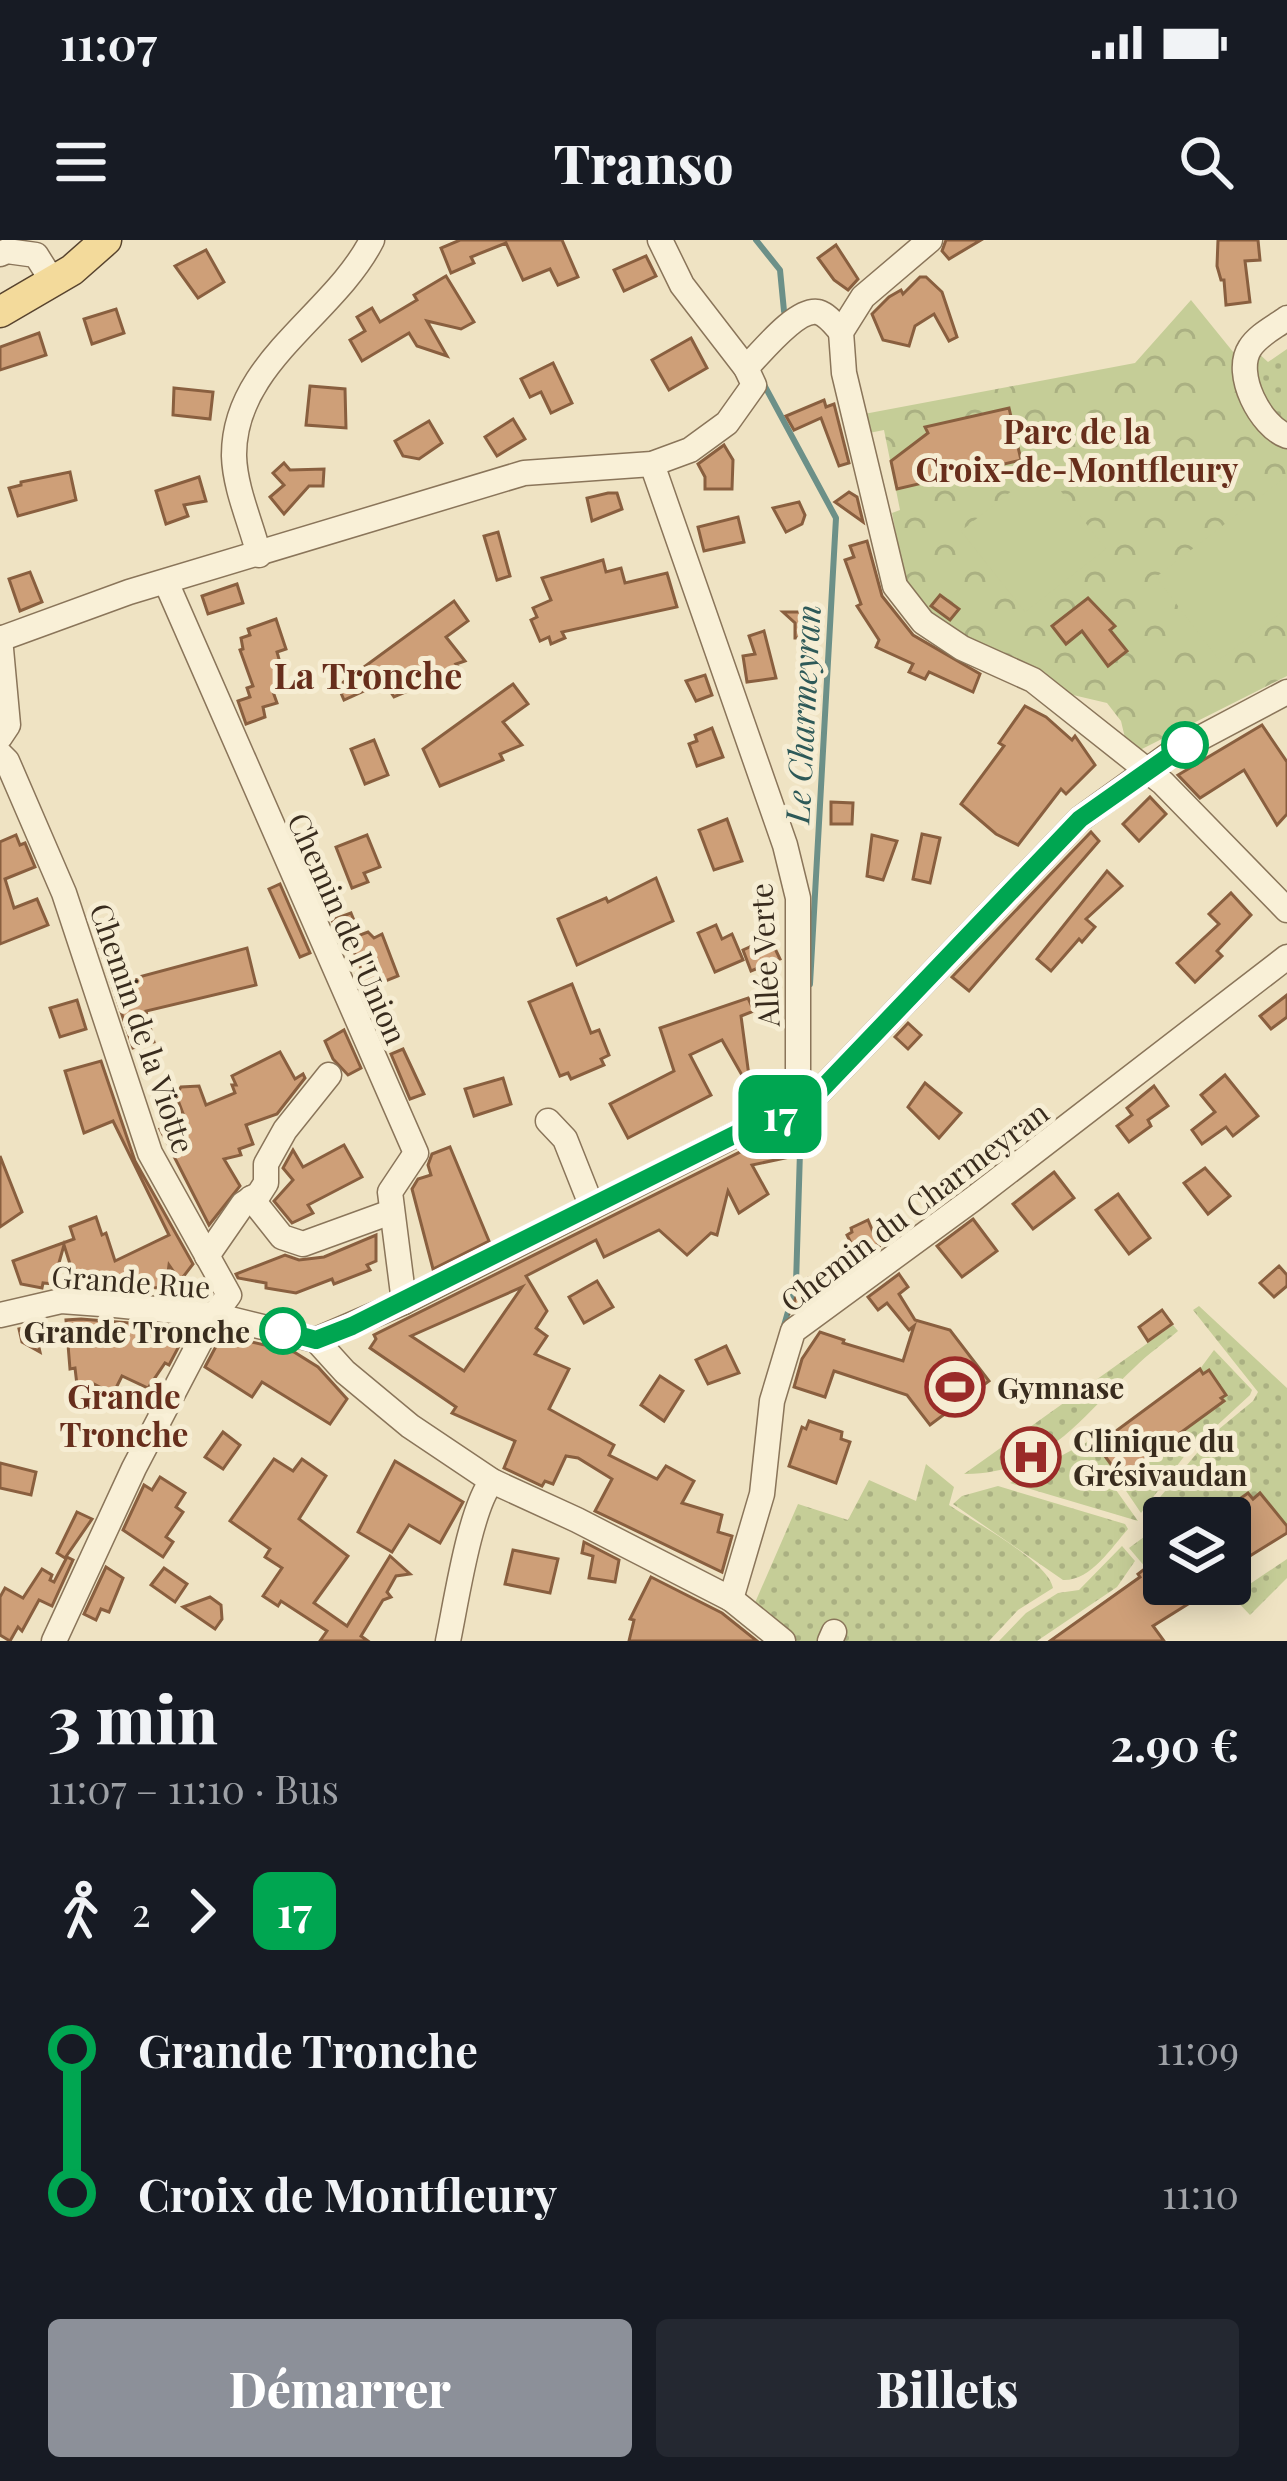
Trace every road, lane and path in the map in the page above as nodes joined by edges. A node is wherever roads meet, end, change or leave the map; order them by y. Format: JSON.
{"nodes":[{"id":1,"x":106,"y":240,"type":"edge"},
{"id":2,"x":372,"y":240,"type":"edge"},
{"id":3,"x":660,"y":240,"type":"edge"},
{"id":4,"x":930,"y":240,"type":"edge"},
{"id":5,"x":0,"y":254,"type":"edge"},
{"id":6,"x":53,"y":283,"type":"junction"},
{"id":7,"x":0,"y":312,"type":"edge"},
{"id":8,"x":1287,"y":318,"type":"edge"},
{"id":9,"x":841,"y":332,"type":"junction"},
{"id":10,"x":746,"y":368,"type":"junction"},
{"id":11,"x":1287,"y":436,"type":"edge"},
{"id":12,"x":652,"y":464,"type":"junction"},
{"id":13,"x":260,"y":555,"type":"junction"},
{"id":14,"x":166,"y":582,"type":"junction"},
{"id":15,"x":0,"y":639,"type":"edge"},
{"id":16,"x":1287,"y":692,"type":"edge"},
{"id":17,"x":0,"y":736,"type":"edge"},
{"id":18,"x":0,"y":754,"type":"edge"},
{"id":19,"x":1146,"y":770,"type":"junction"},
{"id":20,"x":1287,"y":910,"type":"edge"},
{"id":21,"x":1287,"y":957,"type":"edge"},
{"id":22,"x":329,"y":1075,"type":"dead end"},
{"id":23,"x":794,"y":1107,"type":"junction"},
{"id":24,"x":548,"y":1121,"type":"dead end"},
{"id":25,"x":251,"y":1198,"type":"junction"},
{"id":26,"x":592,"y":1207,"type":"junction"},
{"id":27,"x":391,"y":1212,"type":"junction"},
{"id":28,"x":207,"y":1256,"type":"junction"},
{"id":29,"x":404,"y":1302,"type":"junction"},
{"id":30,"x":0,"y":1315,"type":"edge"},
{"id":31,"x":214,"y":1316,"type":"junction"},
{"id":32,"x":316,"y":1340,"type":"junction"},
{"id":33,"x":492,"y":1481,"type":"junction"},
{"id":34,"x":731,"y":1599,"type":"junction"},
{"id":35,"x":61,"y":1638,"type":"edge"},
{"id":36,"x":448,"y":1641,"type":"edge"},
{"id":37,"x":783,"y":1641,"type":"edge"}],
"edges":[{"from":1,"to":6,"type":"main road"},
{"from":2,"to":13,"type":"street"},
{"from":3,"to":10,"type":"street"},
{"from":4,"to":9,"type":"street"},
{"from":5,"to":6,"type":"street"},
{"from":6,"to":7,"type":"main road"},
{"from":8,"to":11,"type":"street"},
{"from":9,"to":10,"type":"street"},
{"from":9,"to":19,"type":"street"},
{"from":10,"to":12,"type":"street"},
{"from":12,"to":13,"type":"street"},
{"from":12,"to":23,"type":"street","name":"Allée Verte"},
{"from":13,"to":14,"type":"street"},
{"from":14,"to":15,"type":"street"},
{"from":14,"to":27,"type":"street","name":"Chemin de l'Union"},
{"from":15,"to":17,"type":"street"},
{"from":16,"to":19,"type":"street"},
{"from":18,"to":28,"type":"street","name":"Chemin de la Viotte"},
{"from":19,"to":20,"type":"street"},
{"from":19,"to":23,"type":"street"},
{"from":21,"to":34,"type":"street","name":"Chemin du Charmeyran"},
{"from":22,"to":25,"type":"street"},
{"from":23,"to":26,"type":"street"},
{"from":24,"to":26,"type":"street"},
{"from":25,"to":27,"type":"street"},
{"from":25,"to":28,"type":"street"},
{"from":26,"to":29,"type":"street"},
{"from":27,"to":29,"type":"street","name":"Chemin de l'Union"},
{"from":28,"to":31,"type":"street","name":"Chemin de la Viotte"},
{"from":29,"to":32,"type":"street"},
{"from":30,"to":31,"type":"street","name":"Grande Rue"},
{"from":31,"to":32,"type":"street","name":"Grande Rue"},
{"from":31,"to":35,"type":"street"},
{"from":32,"to":33,"type":"street"},
{"from":33,"to":34,"type":"street"},
{"from":33,"to":36,"type":"street"},
{"from":34,"to":37,"type":"street"}]}
